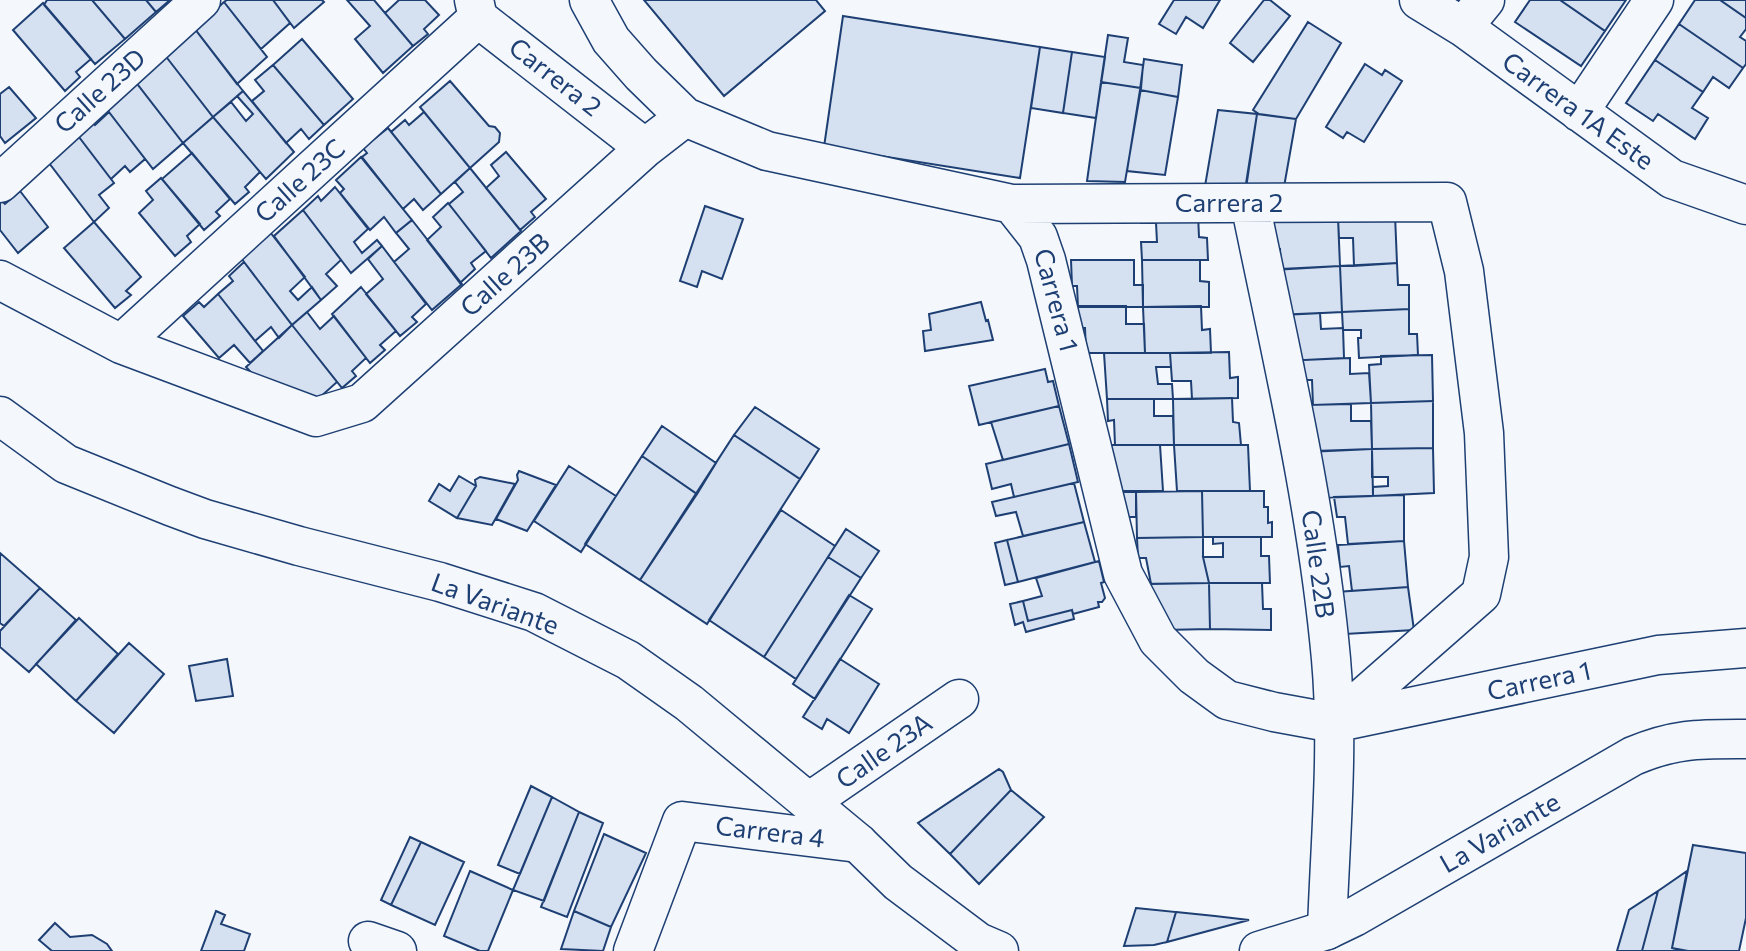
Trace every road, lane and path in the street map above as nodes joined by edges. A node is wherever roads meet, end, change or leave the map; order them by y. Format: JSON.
{"nodes":[{"id":1,"x":201,"y":0,"type":"edge"},
{"id":2,"x":589,"y":0,"type":"edge"},
{"id":3,"x":1419,"y":0,"type":"edge"},
{"id":4,"x":1654,"y":0,"type":"edge"},
{"id":5,"x":476,"y":9,"type":"edge"},
{"id":6,"x":1474,"y":14,"type":"edge"},
{"id":7,"x":1579,"y":112,"type":"junction"},
{"id":8,"x":685,"y":117,"type":"junction"},
{"id":9,"x":645,"y":148,"type":"junction"},
{"id":10,"x":0,"y":183,"type":"edge"},
{"id":11,"x":1250,"y":203,"type":"junction"},
{"id":12,"x":1012,"y":204,"type":"junction"},
{"id":13,"x":1746,"y":205,"type":"edge"},
{"id":14,"x":0,"y":280,"type":"edge"},
{"id":15,"x":121,"y":344,"type":"junction"},
{"id":16,"x":0,"y":416,"type":"edge"},
{"id":17,"x":1746,"y":648,"type":"edge"},
{"id":18,"x":958,"y":699,"type":"dead end"},
{"id":19,"x":1334,"y":723,"type":"junction"},
{"id":20,"x":1746,"y":739,"type":"edge"},
{"id":21,"x":809,"y":802,"type":"junction"},
{"id":22,"x":858,"y":844,"type":"junction"},
{"id":23,"x":1327,"y":930,"type":"junction"},
{"id":24,"x":984,"y":948,"type":"edge"},
{"id":25,"x":633,"y":951,"type":"edge"},
{"id":26,"x":1259,"y":951,"type":"edge"}],
"edges":[{"from":1,"to":10,"type":"street","name":"Calle 23D"},
{"from":2,"to":8,"type":"street"},
{"from":3,"to":6,"type":"street","name":"Carrera 1A Este"},
{"from":4,"to":7,"type":"street"},
{"from":5,"to":9,"type":"street","name":"Carrera 2"},
{"from":5,"to":15,"type":"street","name":"Calle 23C"},
{"from":6,"to":7,"type":"street","name":"Carrera 1A Este"},
{"from":7,"to":13,"type":"street","name":"Carrera 1A Este"},
{"from":8,"to":9,"type":"street","name":"Calle 23B"},
{"from":8,"to":12,"type":"street"},
{"from":9,"to":15,"type":"street","name":"Calle 23B"},
{"from":11,"to":12,"type":"street","name":"Carrera 2"},
{"from":11,"to":19,"type":"street","name":"Calle 22B"},
{"from":11,"to":19,"type":"street","name":"Carrera 2"},
{"from":12,"to":19,"type":"street","name":"Carrera 1"},
{"from":14,"to":15,"type":"street"},
{"from":16,"to":21,"type":"street","name":"La Variante"},
{"from":17,"to":19,"type":"street","name":"Carrera 1"},
{"from":18,"to":21,"type":"street","name":"Calle 23A"},
{"from":19,"to":23,"type":"street","name":"Calle 22B"},
{"from":20,"to":23,"type":"street","name":"La Variante"},
{"from":21,"to":22,"type":"street","name":"La Variante"},
{"from":22,"to":24,"type":"street","name":"La Variante"},
{"from":22,"to":25,"type":"street","name":"Carrera 4"},
{"from":23,"to":26,"type":"street","name":"La Variante"}]}
